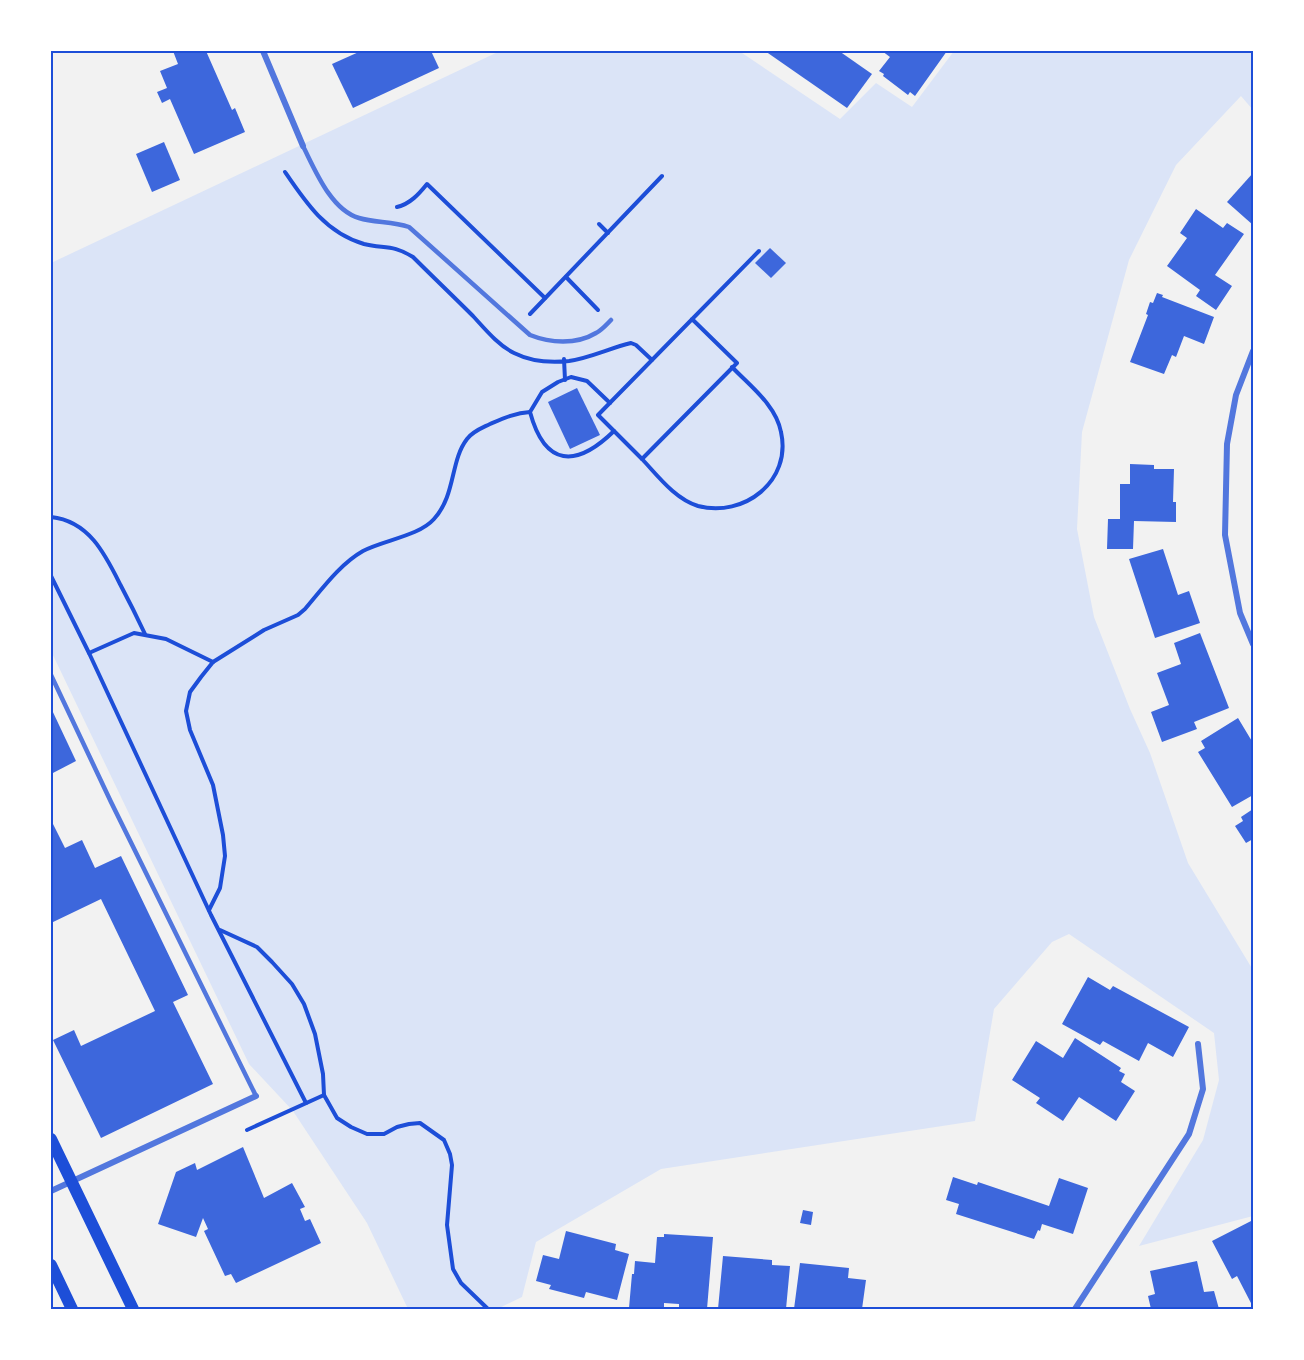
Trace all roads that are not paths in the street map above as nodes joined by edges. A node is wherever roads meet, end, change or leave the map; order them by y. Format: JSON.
{"nodes":[{"id":1,"x":263,"y":51,"type":"edge"},
{"id":2,"x":303,"y":146,"type":"joint"},
{"id":3,"x":610,"y":321,"type":"road end"},
{"id":4,"x":1253,"y":351,"type":"edge"},
{"id":5,"x":1253,"y":644,"type":"edge"},
{"id":6,"x":51,"y":675,"type":"edge"},
{"id":7,"x":1198,"y":1044,"type":"dead end"},
{"id":8,"x":256,"y":1096,"type":"joint"},
{"id":9,"x":51,"y":1138,"type":"edge"},
{"id":10,"x":72,"y":1182,"type":"junction"},
{"id":11,"x":51,"y":1191,"type":"edge"},
{"id":12,"x":51,"y":1265,"type":"edge"},
{"id":13,"x":72,"y":1309,"type":"edge"},
{"id":14,"x":133,"y":1309,"type":"edge"},
{"id":15,"x":1075,"y":1309,"type":"edge"}],
"edges":[{"from":1,"to":2,"type":"street"},
{"from":2,"to":3,"type":"lane"},
{"from":4,"to":5,"type":"street"},
{"from":6,"to":8,"type":"lane"},
{"from":7,"to":15,"type":"street"},
{"from":8,"to":10,"type":"street"},
{"from":9,"to":10,"type":"main road"},
{"from":10,"to":11,"type":"street"},
{"from":10,"to":14,"type":"main road"},
{"from":12,"to":13,"type":"main road"}]}
